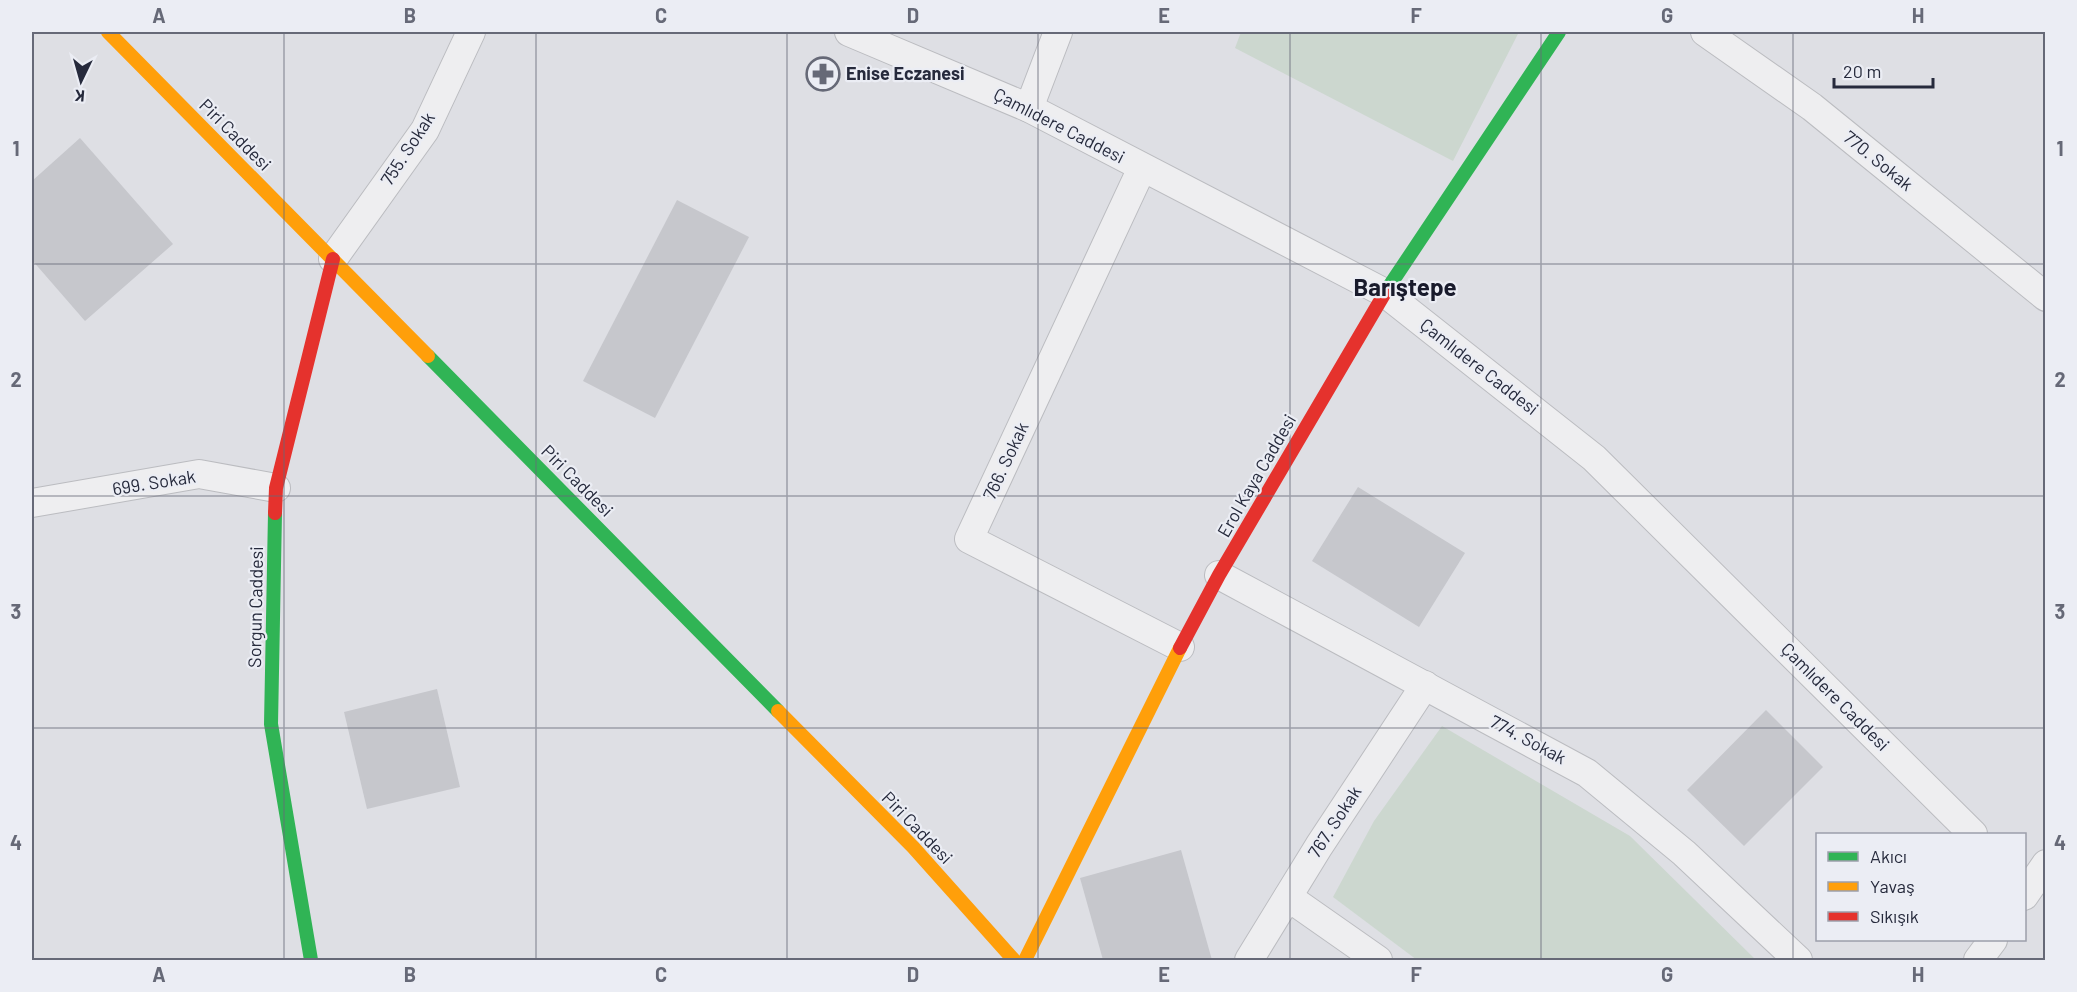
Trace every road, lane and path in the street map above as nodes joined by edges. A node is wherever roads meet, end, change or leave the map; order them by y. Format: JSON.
{"nodes":[{"id":1,"x":108,"y":32,"type":"edge"},
{"id":2,"x":471,"y":32,"type":"edge"},
{"id":3,"x":849,"y":32,"type":"edge"},
{"id":4,"x":1058,"y":32,"type":"edge"},
{"id":5,"x":1559,"y":32,"type":"edge"},
{"id":6,"x":1705,"y":32,"type":"edge"},
{"id":7,"x":881,"y":38,"type":"edge"},
{"id":8,"x":1029,"y":108,"type":"junction"},
{"id":9,"x":1142,"y":168,"type":"junction"},
{"id":10,"x":333,"y":259,"type":"junction"},
{"id":11,"x":1385,"y":293,"type":"junction"},
{"id":12,"x":2046,"y":297,"type":"edge"},
{"id":13,"x":276,"y":488,"type":"junction"},
{"id":14,"x":32,"y":503,"type":"edge"},
{"id":15,"x":1219,"y":575,"type":"junction"},
{"id":16,"x":1180,"y":647,"type":"junction"},
{"id":17,"x":1425,"y":685,"type":"junction"},
{"id":18,"x":1972,"y":833,"type":"edge"},
{"id":19,"x":2046,"y":864,"type":"edge"},
{"id":20,"x":2031,"y":894,"type":"edge"},
{"id":21,"x":1288,"y":897,"type":"junction"},
{"id":22,"x":1992,"y":941,"type":"edge"},
{"id":23,"x":311,"y":960,"type":"edge"},
{"id":24,"x":1014,"y":960,"type":"edge"},
{"id":25,"x":1025,"y":960,"type":"edge"},
{"id":26,"x":1249,"y":960,"type":"edge"},
{"id":27,"x":1378,"y":960,"type":"edge"},
{"id":28,"x":1798,"y":960,"type":"edge"},
{"id":29,"x":1978,"y":960,"type":"edge"}],
"edges":[{"from":1,"to":10,"type":"street","name":"Piri Caddesi"},
{"from":2,"to":10,"type":"street","name":"755. Sokak"},
{"from":3,"to":7,"type":"street","name":"Çamlıdere Caddesi"},
{"from":4,"to":8,"type":"street"},
{"from":5,"to":11,"type":"street","name":"Erol Kaya Caddesi"},
{"from":6,"to":12,"type":"street","name":"770. Sokak"},
{"from":7,"to":8,"type":"street","name":"Çamlıdere Caddesi"},
{"from":8,"to":9,"type":"street","name":"Çamlıdere Caddesi"},
{"from":9,"to":11,"type":"street","name":"Çamlıdere Caddesi"},
{"from":9,"to":16,"type":"street","name":"766. Sokak"},
{"from":10,"to":13,"type":"street","name":"Sorgun Caddesi"},
{"from":10,"to":24,"type":"street","name":"Piri Caddesi"},
{"from":11,"to":15,"type":"street","name":"Erol Kaya Caddesi"},
{"from":11,"to":18,"type":"street","name":"Çamlıdere Caddesi"},
{"from":13,"to":14,"type":"street","name":"699. Sokak"},
{"from":13,"to":23,"type":"street","name":"Sorgun Caddesi"},
{"from":15,"to":16,"type":"street","name":"Erol Kaya Caddesi"},
{"from":15,"to":17,"type":"street","name":"774. Sokak"},
{"from":16,"to":25,"type":"street","name":"Erol Kaya Caddesi"},
{"from":17,"to":21,"type":"street","name":"767. Sokak"},
{"from":17,"to":28,"type":"street","name":"774. Sokak"},
{"from":19,"to":20,"type":"street"},
{"from":21,"to":26,"type":"street","name":"767. Sokak"},
{"from":21,"to":27,"type":"street"},
{"from":22,"to":29,"type":"street"}]}
